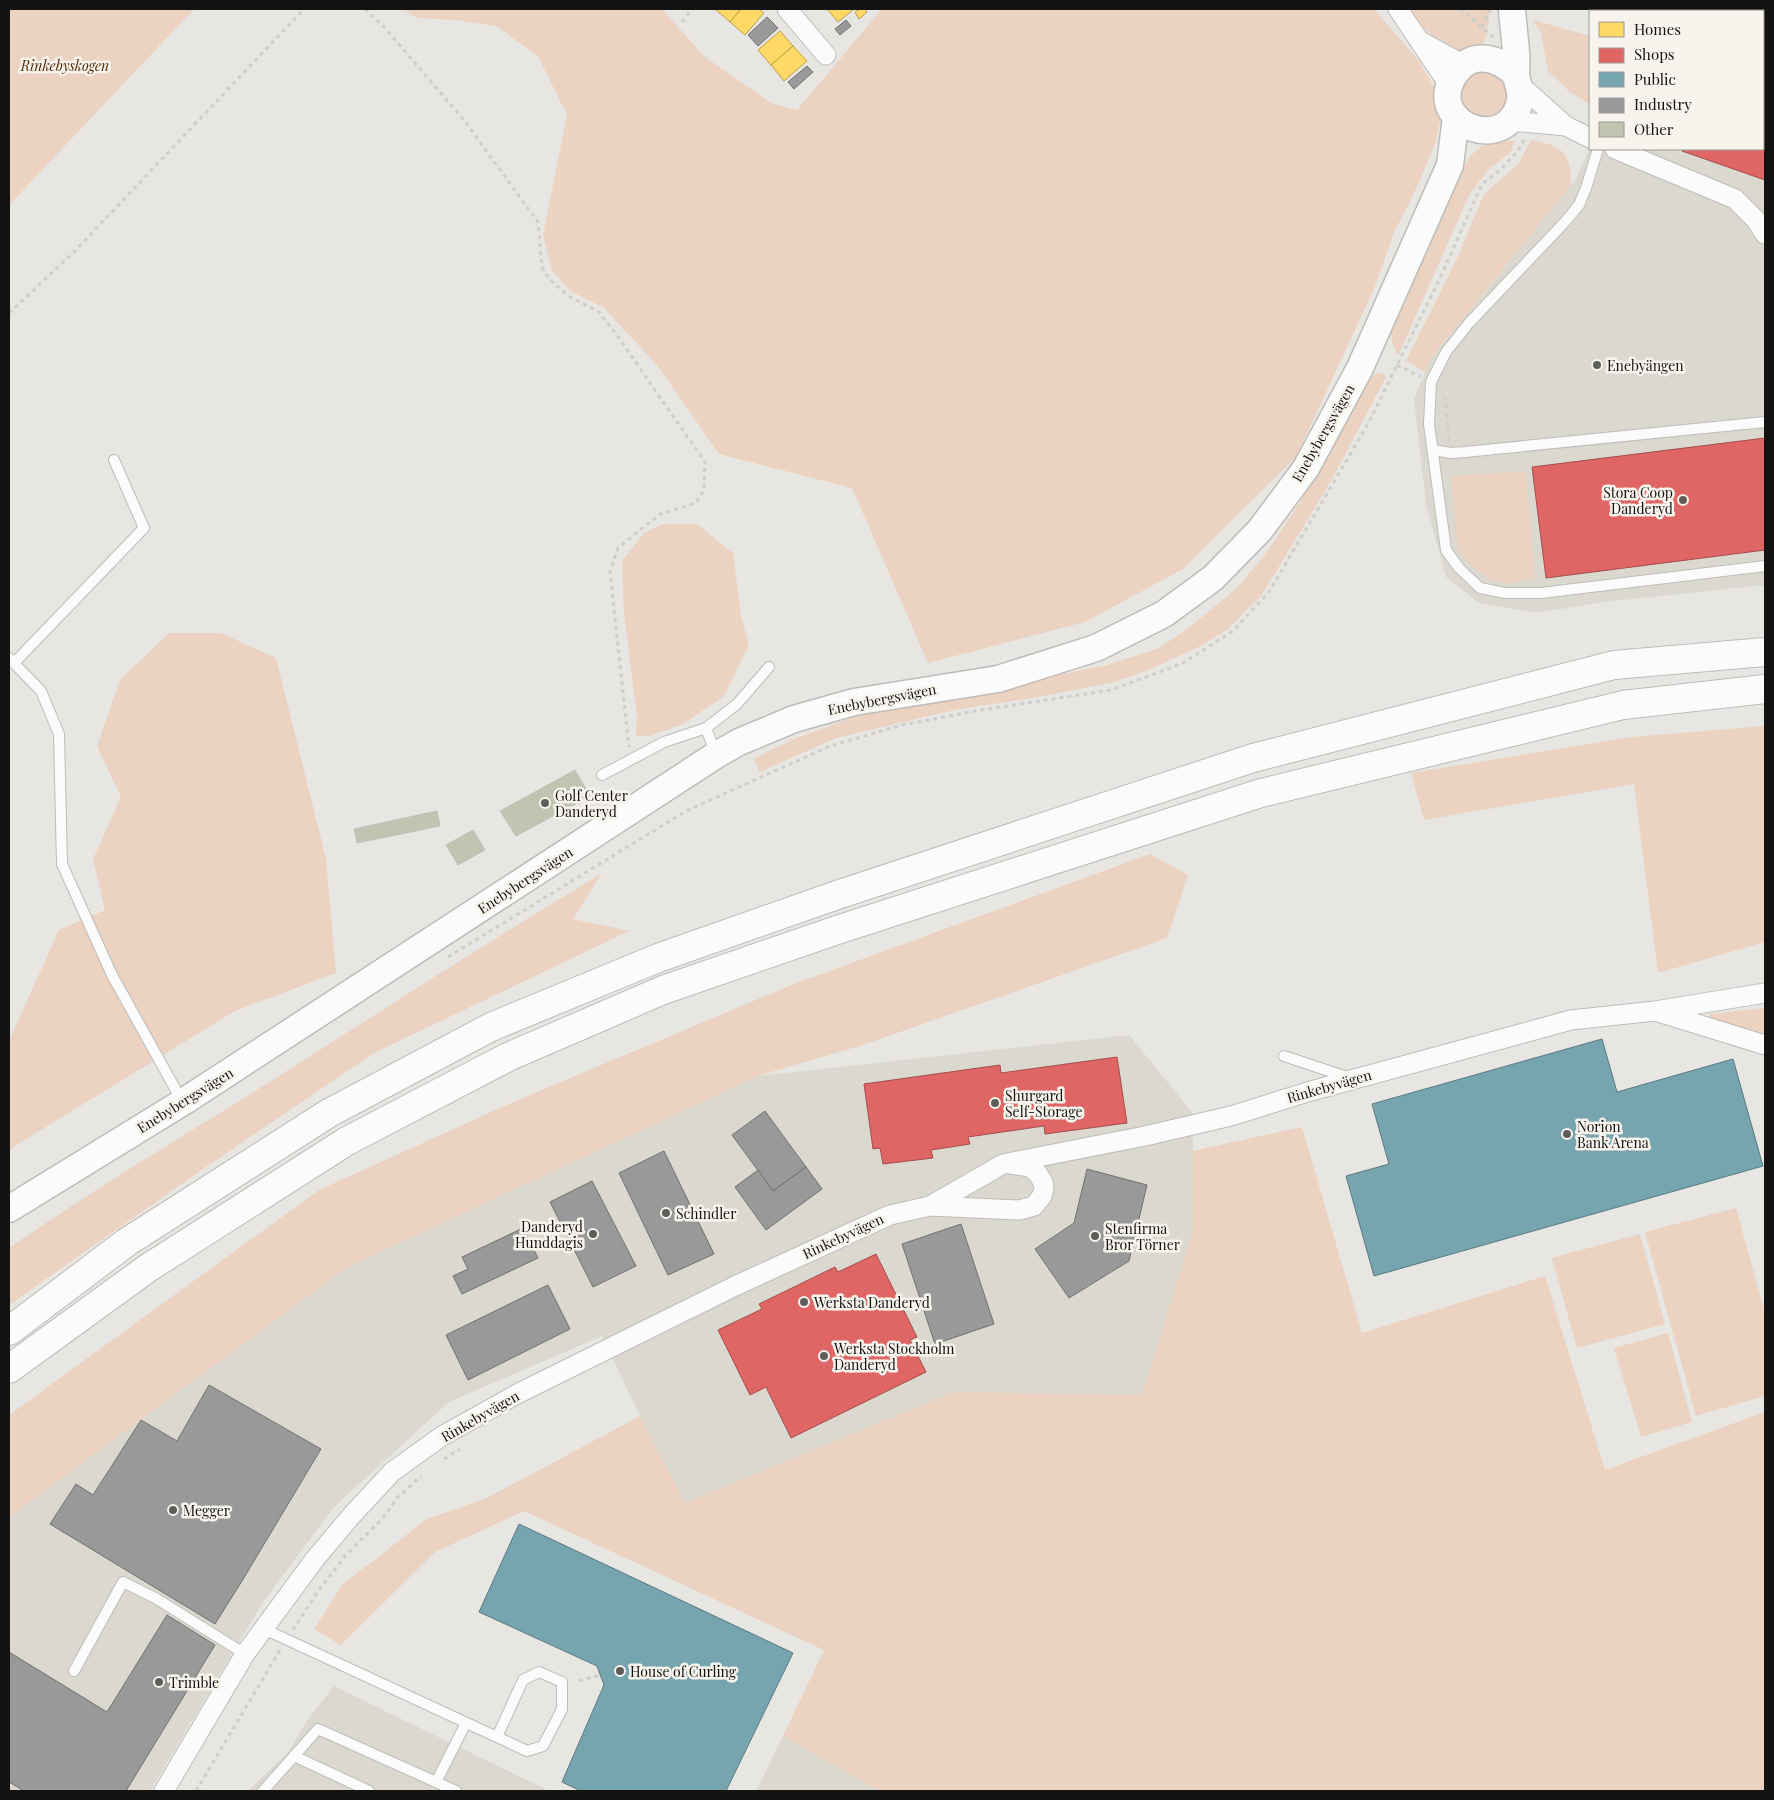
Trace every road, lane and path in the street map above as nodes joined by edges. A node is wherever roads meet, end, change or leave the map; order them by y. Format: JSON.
{"nodes":[{"id":1,"x":304,"y":9,"type":"edge"},
{"id":2,"x":365,"y":9,"type":"edge"},
{"id":3,"x":692,"y":9,"type":"edge"},
{"id":4,"x":787,"y":9,"type":"edge"},
{"id":5,"x":1398,"y":9,"type":"edge"},
{"id":6,"x":1505,"y":9,"type":"edge"},
{"id":7,"x":682,"y":22,"type":"dead end"},
{"id":8,"x":1482,"y":27,"type":"dead end"},
{"id":9,"x":826,"y":55,"type":"dead end"},
{"id":10,"x":1466,"y":69,"type":"junction"},
{"id":11,"x":1518,"y":79,"type":"junction"},
{"id":12,"x":1456,"y":117,"type":"junction"},
{"id":13,"x":1521,"y":122,"type":"junction"},
{"id":14,"x":1566,"y":126,"type":"junction"},
{"id":15,"x":1482,"y":131,"type":"junction"},
{"id":16,"x":1589,"y":138,"type":"edge"},
{"id":17,"x":1598,"y":150,"type":"edge"},
{"id":18,"x":1617,"y":150,"type":"edge"},
{"id":19,"x":1450,"y":165,"type":"junction"},
{"id":20,"x":1765,"y":234,"type":"edge"},
{"id":21,"x":9,"y":313,"type":"edge"},
{"id":22,"x":1397,"y":365,"type":"junction"},
{"id":23,"x":1431,"y":382,"type":"junction"},
{"id":24,"x":1765,"y":422,"type":"edge"},
{"id":25,"x":1433,"y":450,"type":"junction"},
{"id":26,"x":1451,"y":453,"type":"junction"},
{"id":27,"x":114,"y":460,"type":"dead end"},
{"id":28,"x":1765,"y":566,"type":"edge"},
{"id":29,"x":1765,"y":652,"type":"edge"},
{"id":30,"x":11,"y":661,"type":"edge"},
{"id":31,"x":769,"y":666,"type":"dead end"},
{"id":32,"x":1765,"y":689,"type":"edge"},
{"id":33,"x":706,"y":728,"type":"junction"},
{"id":34,"x":716,"y":755,"type":"junction"},
{"id":35,"x":631,"y":760,"type":"junction"},
{"id":36,"x":602,"y":775,"type":"dead end"},
{"id":37,"x":443,"y":961,"type":"dead end"},
{"id":38,"x":1765,"y":993,"type":"edge"},
{"id":39,"x":1655,"y":1011,"type":"junction"},
{"id":40,"x":1765,"y":1045,"type":"edge"},
{"id":41,"x":1284,"y":1056,"type":"dead end"},
{"id":42,"x":1353,"y":1079,"type":"junction"},
{"id":43,"x":183,"y":1102,"type":"junction"},
{"id":44,"x":1004,"y":1164,"type":"junction"},
{"id":45,"x":930,"y":1206,"type":"junction"},
{"id":46,"x":9,"y":1209,"type":"edge"},
{"id":47,"x":9,"y":1331,"type":"edge"},
{"id":48,"x":9,"y":1369,"type":"edge"},
{"id":49,"x":462,"y":1447,"type":"dead end"},
{"id":50,"x":440,"y":1462,"type":"dead end"},
{"id":51,"x":425,"y":1472,"type":"dead end"},
{"id":52,"x":264,"y":1628,"type":"junction"},
{"id":53,"x":286,"y":1639,"type":"junction"},
{"id":54,"x":245,"y":1654,"type":"junction"},
{"id":55,"x":74,"y":1671,"type":"dead end"},
{"id":56,"x":600,"y":1675,"type":"dead end"},
{"id":57,"x":579,"y":1681,"type":"dead end"},
{"id":58,"x":466,"y":1722,"type":"junction"},
{"id":59,"x":497,"y":1737,"type":"junction"},
{"id":60,"x":294,"y":1756,"type":"junction"},
{"id":61,"x":439,"y":1786,"type":"edge"},
{"id":62,"x":164,"y":1791,"type":"edge"},
{"id":63,"x":196,"y":1791,"type":"edge"},
{"id":64,"x":263,"y":1791,"type":"edge"},
{"id":65,"x":369,"y":1791,"type":"edge"},
{"id":66,"x":456,"y":1791,"type":"edge"}],
"edges":[{"from":1,"to":21,"type":"path"},
{"from":2,"to":35,"type":"path"},
{"from":3,"to":7,"type":"path"},
{"from":4,"to":9,"type":"street"},
{"from":5,"to":10,"type":"street"},
{"from":6,"to":8,"type":"path"},
{"from":6,"to":10,"type":"main road"},
{"from":6,"to":11,"type":"main road"},
{"from":10,"to":11,"type":"main road"},
{"from":10,"to":12,"type":"main road","name":"Enebybergsvägen"},
{"from":11,"to":13,"type":"main road"},
{"from":11,"to":14,"type":"street"},
{"from":12,"to":15,"type":"main road"},
{"from":12,"to":19,"type":"main road","name":"Enebybergsvägen"},
{"from":13,"to":14,"type":"street"},
{"from":13,"to":15,"type":"main road"},
{"from":13,"to":22,"type":"path"},
{"from":14,"to":16,"type":"street"},
{"from":15,"to":19,"type":"main road","name":"Enebybergsvägen"},
{"from":17,"to":23,"type":"lane"},
{"from":18,"to":20,"type":"street"},
{"from":19,"to":34,"type":"main road","name":"Enebybergsvägen"},
{"from":22,"to":23,"type":"path"},
{"from":22,"to":37,"type":"path"},
{"from":23,"to":25,"type":"lane"},
{"from":23,"to":26,"type":"path"},
{"from":24,"to":26,"type":"lane"},
{"from":25,"to":26,"type":"lane"},
{"from":25,"to":28,"type":"lane"},
{"from":27,"to":30,"type":"lane"},
{"from":29,"to":47,"type":"highway"},
{"from":30,"to":43,"type":"lane"},
{"from":31,"to":33,"type":"lane"},
{"from":32,"to":48,"type":"highway"},
{"from":33,"to":34,"type":"lane"},
{"from":33,"to":35,"type":"lane"},
{"from":34,"to":43,"type":"main road","name":"Enebybergsvägen"},
{"from":35,"to":36,"type":"lane"},
{"from":38,"to":39,"type":"street","name":"Rinkebyvägen"},
{"from":39,"to":40,"type":"street","name":"Rinkebyvägen"},
{"from":39,"to":42,"type":"street","name":"Rinkebyvägen"},
{"from":41,"to":42,"type":"lane"},
{"from":42,"to":44,"type":"street","name":"Rinkebyvägen"},
{"from":43,"to":46,"type":"main road","name":"Enebybergsvägen"},
{"from":44,"to":45,"type":"street","name":"Rinkebyvägen"},
{"from":44,"to":45,"type":"street","name":"Rinkebyvägen"},
{"from":45,"to":52,"type":"street","name":"Rinkebyvägen"},
{"from":49,"to":50,"type":"path"},
{"from":51,"to":53,"type":"path"},
{"from":52,"to":53,"type":"lane"},
{"from":52,"to":54,"type":"street","name":"Rinkebyvägen"},
{"from":53,"to":58,"type":"lane"},
{"from":53,"to":63,"type":"path"},
{"from":54,"to":55,"type":"lane"},
{"from":54,"to":62,"type":"street","name":"Rinkebyvägen"},
{"from":56,"to":57,"type":"path"},
{"from":58,"to":59,"type":"lane"},
{"from":58,"to":61,"type":"lane"},
{"from":59,"to":59,"type":"lane"},
{"from":60,"to":61,"type":"lane"},
{"from":60,"to":64,"type":"lane"},
{"from":60,"to":65,"type":"lane"},
{"from":61,"to":66,"type":"lane"}]}
